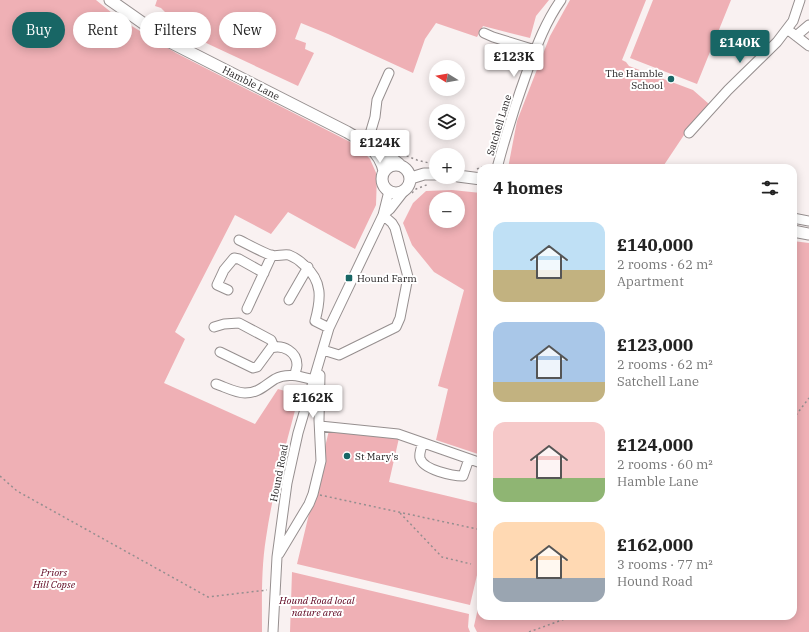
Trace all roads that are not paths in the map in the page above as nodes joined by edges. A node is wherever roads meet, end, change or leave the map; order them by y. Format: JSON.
{"nodes":[{"id":1,"x":561,"y":0,"type":"edge"},
{"id":2,"x":800,"y":0,"type":"edge"},
{"id":3,"x":113,"y":1,"type":"edge"},
{"id":4,"x":809,"y":25,"type":"edge"},
{"id":5,"x":787,"y":29,"type":"junction"},
{"id":6,"x":484,"y":33,"type":"dead end"},
{"id":7,"x":796,"y":36,"type":"junction"},
{"id":8,"x":809,"y":46,"type":"edge"},
{"id":9,"x":535,"y":50,"type":"junction"},
{"id":10,"x":389,"y":73,"type":"dead end"},
{"id":11,"x":689,"y":133,"type":"dead end"},
{"id":12,"x":369,"y":146,"type":"junction"},
{"id":13,"x":400,"y":159,"type":"junction"},
{"id":14,"x":498,"y":164,"type":"edge"},
{"id":15,"x":381,"y":173,"type":"junction"},
{"id":16,"x":429,"y":176,"type":"edge"},
{"id":17,"x":410,"y":178,"type":"junction"},
{"id":18,"x":465,"y":178,"type":"edge"},
{"id":19,"x":477,"y":179,"type":"edge"},
{"id":20,"x":385,"y":192,"type":"junction"},
{"id":21,"x":407,"y":192,"type":"junction"},
{"id":22,"x":383,"y":215,"type":"junction"},
{"id":23,"x":797,"y":219,"type":"edge"},
{"id":24,"x":809,"y":221,"type":"edge"},
{"id":25,"x":797,"y":232,"type":"edge"},
{"id":26,"x":809,"y":234,"type":"edge"},
{"id":27,"x":239,"y":240,"type":"dead end"},
{"id":28,"x":272,"y":256,"type":"junction"},
{"id":29,"x":308,"y":267,"type":"junction"},
{"id":30,"x":264,"y":273,"type":"junction"},
{"id":31,"x":228,"y":290,"type":"dead end"},
{"id":32,"x":290,"y":300,"type":"dead end"},
{"id":33,"x":247,"y":309,"type":"dead end"},
{"id":34,"x":214,"y":327,"type":"dead end"},
{"id":35,"x":329,"y":328,"type":"junction"},
{"id":36,"x":274,"y":347,"type":"junction"},
{"id":37,"x":220,"y":352,"type":"dead end"},
{"id":38,"x":322,"y":353,"type":"junction"},
{"id":39,"x":295,"y":375,"type":"junction"},
{"id":40,"x":314,"y":380,"type":"junction"},
{"id":41,"x":216,"y":384,"type":"dead end"},
{"id":42,"x":320,"y":426,"type":"junction"},
{"id":43,"x":423,"y":443,"type":"junction"},
{"id":44,"x":469,"y":459,"type":"junction"},
{"id":45,"x":477,"y":462,"type":"edge"},
{"id":46,"x":277,"y":557,"type":"junction"},
{"id":47,"x":273,"y":632,"type":"edge"}],
"edges":[{"from":1,"to":9,"type":"street","name":"Satchell Lane"},
{"from":2,"to":5,"type":"street"},
{"from":3,"to":12,"type":"main road","name":"Hamble Lane"},
{"from":4,"to":7,"type":"street"},
{"from":5,"to":7,"type":"street"},
{"from":5,"to":11,"type":"street"},
{"from":6,"to":9,"type":"street"},
{"from":7,"to":8,"type":"street"},
{"from":9,"to":14,"type":"street","name":"Satchell Lane"},
{"from":10,"to":12,"type":"street"},
{"from":12,"to":13,"type":"main road"},
{"from":12,"to":15,"type":"main road","name":"Hamble Lane"},
{"from":13,"to":15,"type":"main road"},
{"from":13,"to":17,"type":"main road"},
{"from":15,"to":20,"type":"main road"},
{"from":16,"to":17,"type":"main road"},
{"from":17,"to":21,"type":"main road"},
{"from":18,"to":19,"type":"main road"},
{"from":20,"to":21,"type":"main road"},
{"from":20,"to":22,"type":"street","name":"Hound Road"},
{"from":21,"to":22,"type":"street"},
{"from":22,"to":35,"type":"street","name":"Hound Road"},
{"from":22,"to":38,"type":"street"},
{"from":23,"to":24,"type":"street"},
{"from":25,"to":26,"type":"main road"},
{"from":27,"to":28,"type":"street"},
{"from":28,"to":29,"type":"street"},
{"from":28,"to":30,"type":"street"},
{"from":29,"to":32,"type":"street"},
{"from":29,"to":35,"type":"street"},
{"from":30,"to":31,"type":"street"},
{"from":30,"to":33,"type":"street"},
{"from":34,"to":36,"type":"street"},
{"from":35,"to":38,"type":"street","name":"Hound Road"},
{"from":36,"to":37,"type":"street"},
{"from":36,"to":39,"type":"street"},
{"from":38,"to":40,"type":"street","name":"Hound Road"},
{"from":38,"to":42,"type":"street"},
{"from":39,"to":40,"type":"street"},
{"from":39,"to":41,"type":"street"},
{"from":40,"to":46,"type":"street","name":"Hound Road"},
{"from":42,"to":43,"type":"street"},
{"from":42,"to":46,"type":"street"},
{"from":43,"to":44,"type":"street"},
{"from":43,"to":44,"type":"street"},
{"from":44,"to":45,"type":"street"},
{"from":46,"to":47,"type":"street","name":"Hound Road"}]}
